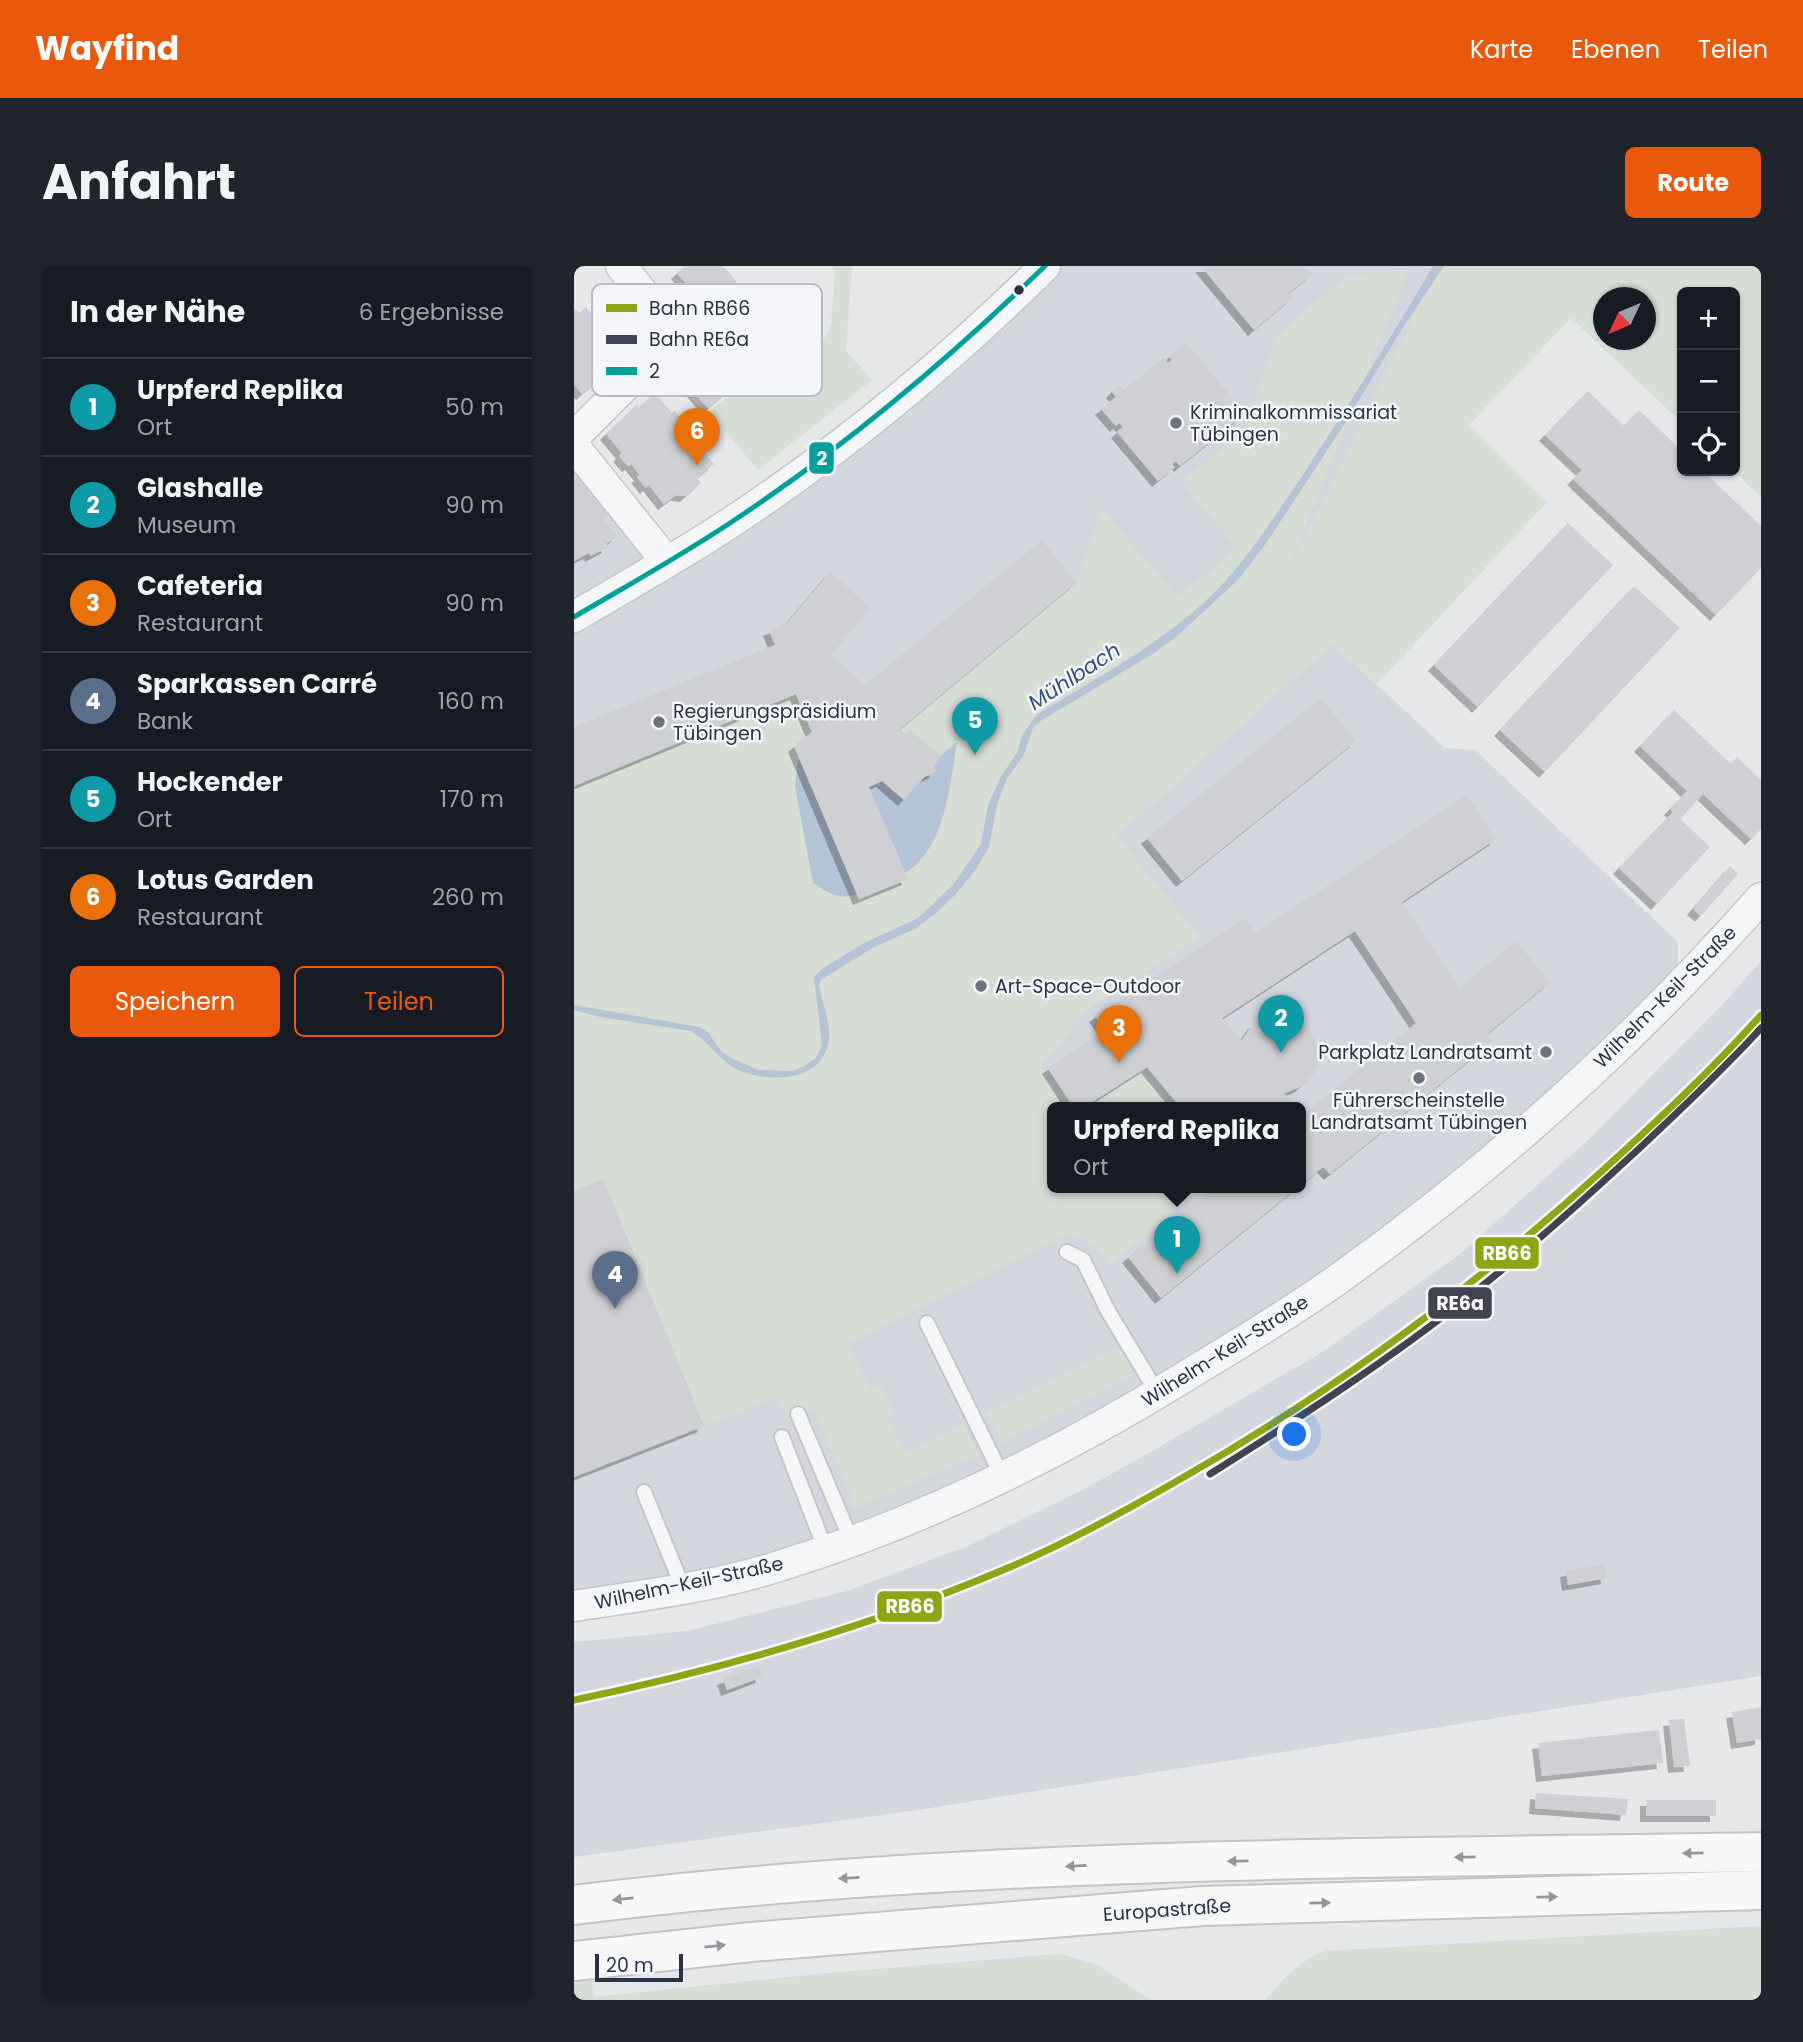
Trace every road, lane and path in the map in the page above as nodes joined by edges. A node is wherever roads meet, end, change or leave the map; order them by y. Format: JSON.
{"nodes":[{"id":1,"x":621,"y":266,"type":"edge"},
{"id":2,"x":1045,"y":266,"type":"edge"},
{"id":3,"x":636,"y":284,"type":"edge"},
{"id":4,"x":615,"y":396,"type":"edge"},
{"id":5,"x":574,"y":437,"type":"edge"},
{"id":6,"x":574,"y":446,"type":"edge"},
{"id":7,"x":667,"y":562,"type":"junction"},
{"id":8,"x":574,"y":617,"type":"edge"},
{"id":9,"x":1761,"y":898,"type":"edge"},
{"id":10,"x":1067,"y":1252,"type":"dead end"},
{"id":11,"x":928,"y":1323,"type":"dead end"},
{"id":12,"x":1158,"y":1394,"type":"junction"},
{"id":13,"x":798,"y":1413,"type":"dead end"},
{"id":14,"x":782,"y":1437,"type":"dead end"},
{"id":15,"x":1002,"y":1476,"type":"junction"},
{"id":16,"x":644,"y":1492,"type":"dead end"},
{"id":17,"x":839,"y":1546,"type":"junction"},
{"id":18,"x":683,"y":1588,"type":"junction"},
{"id":19,"x":574,"y":1606,"type":"edge"},
{"id":20,"x":1761,"y":1852,"type":"edge"},
{"id":21,"x":1761,"y":1889,"type":"edge"},
{"id":22,"x":574,"y":1905,"type":"edge"},
{"id":23,"x":574,"y":1961,"type":"edge"}],
"edges":[{"from":1,"to":3,"type":"street"},
{"from":2,"to":7,"type":"street"},
{"from":4,"to":5,"type":"street"},
{"from":6,"to":7,"type":"street"},
{"from":7,"to":8,"type":"street"},
{"from":9,"to":12,"type":"street","name":"Wilhelm-Keil-Straße"},
{"from":10,"to":12,"type":"lane"},
{"from":11,"to":15,"type":"lane"},
{"from":12,"to":15,"type":"street","name":"Wilhelm-Keil-Straße"},
{"from":13,"to":17,"type":"lane"},
{"from":14,"to":17,"type":"lane"},
{"from":15,"to":17,"type":"street","name":"Wilhelm-Keil-Straße"},
{"from":16,"to":18,"type":"lane"},
{"from":17,"to":18,"type":"street","name":"Wilhelm-Keil-Straße"},
{"from":18,"to":19,"type":"street","name":"Wilhelm-Keil-Straße"},
{"from":20,"to":22,"type":"main road","one_way":true},
{"from":23,"to":21,"type":"main road","name":"Europastraße","one_way":true}]}
